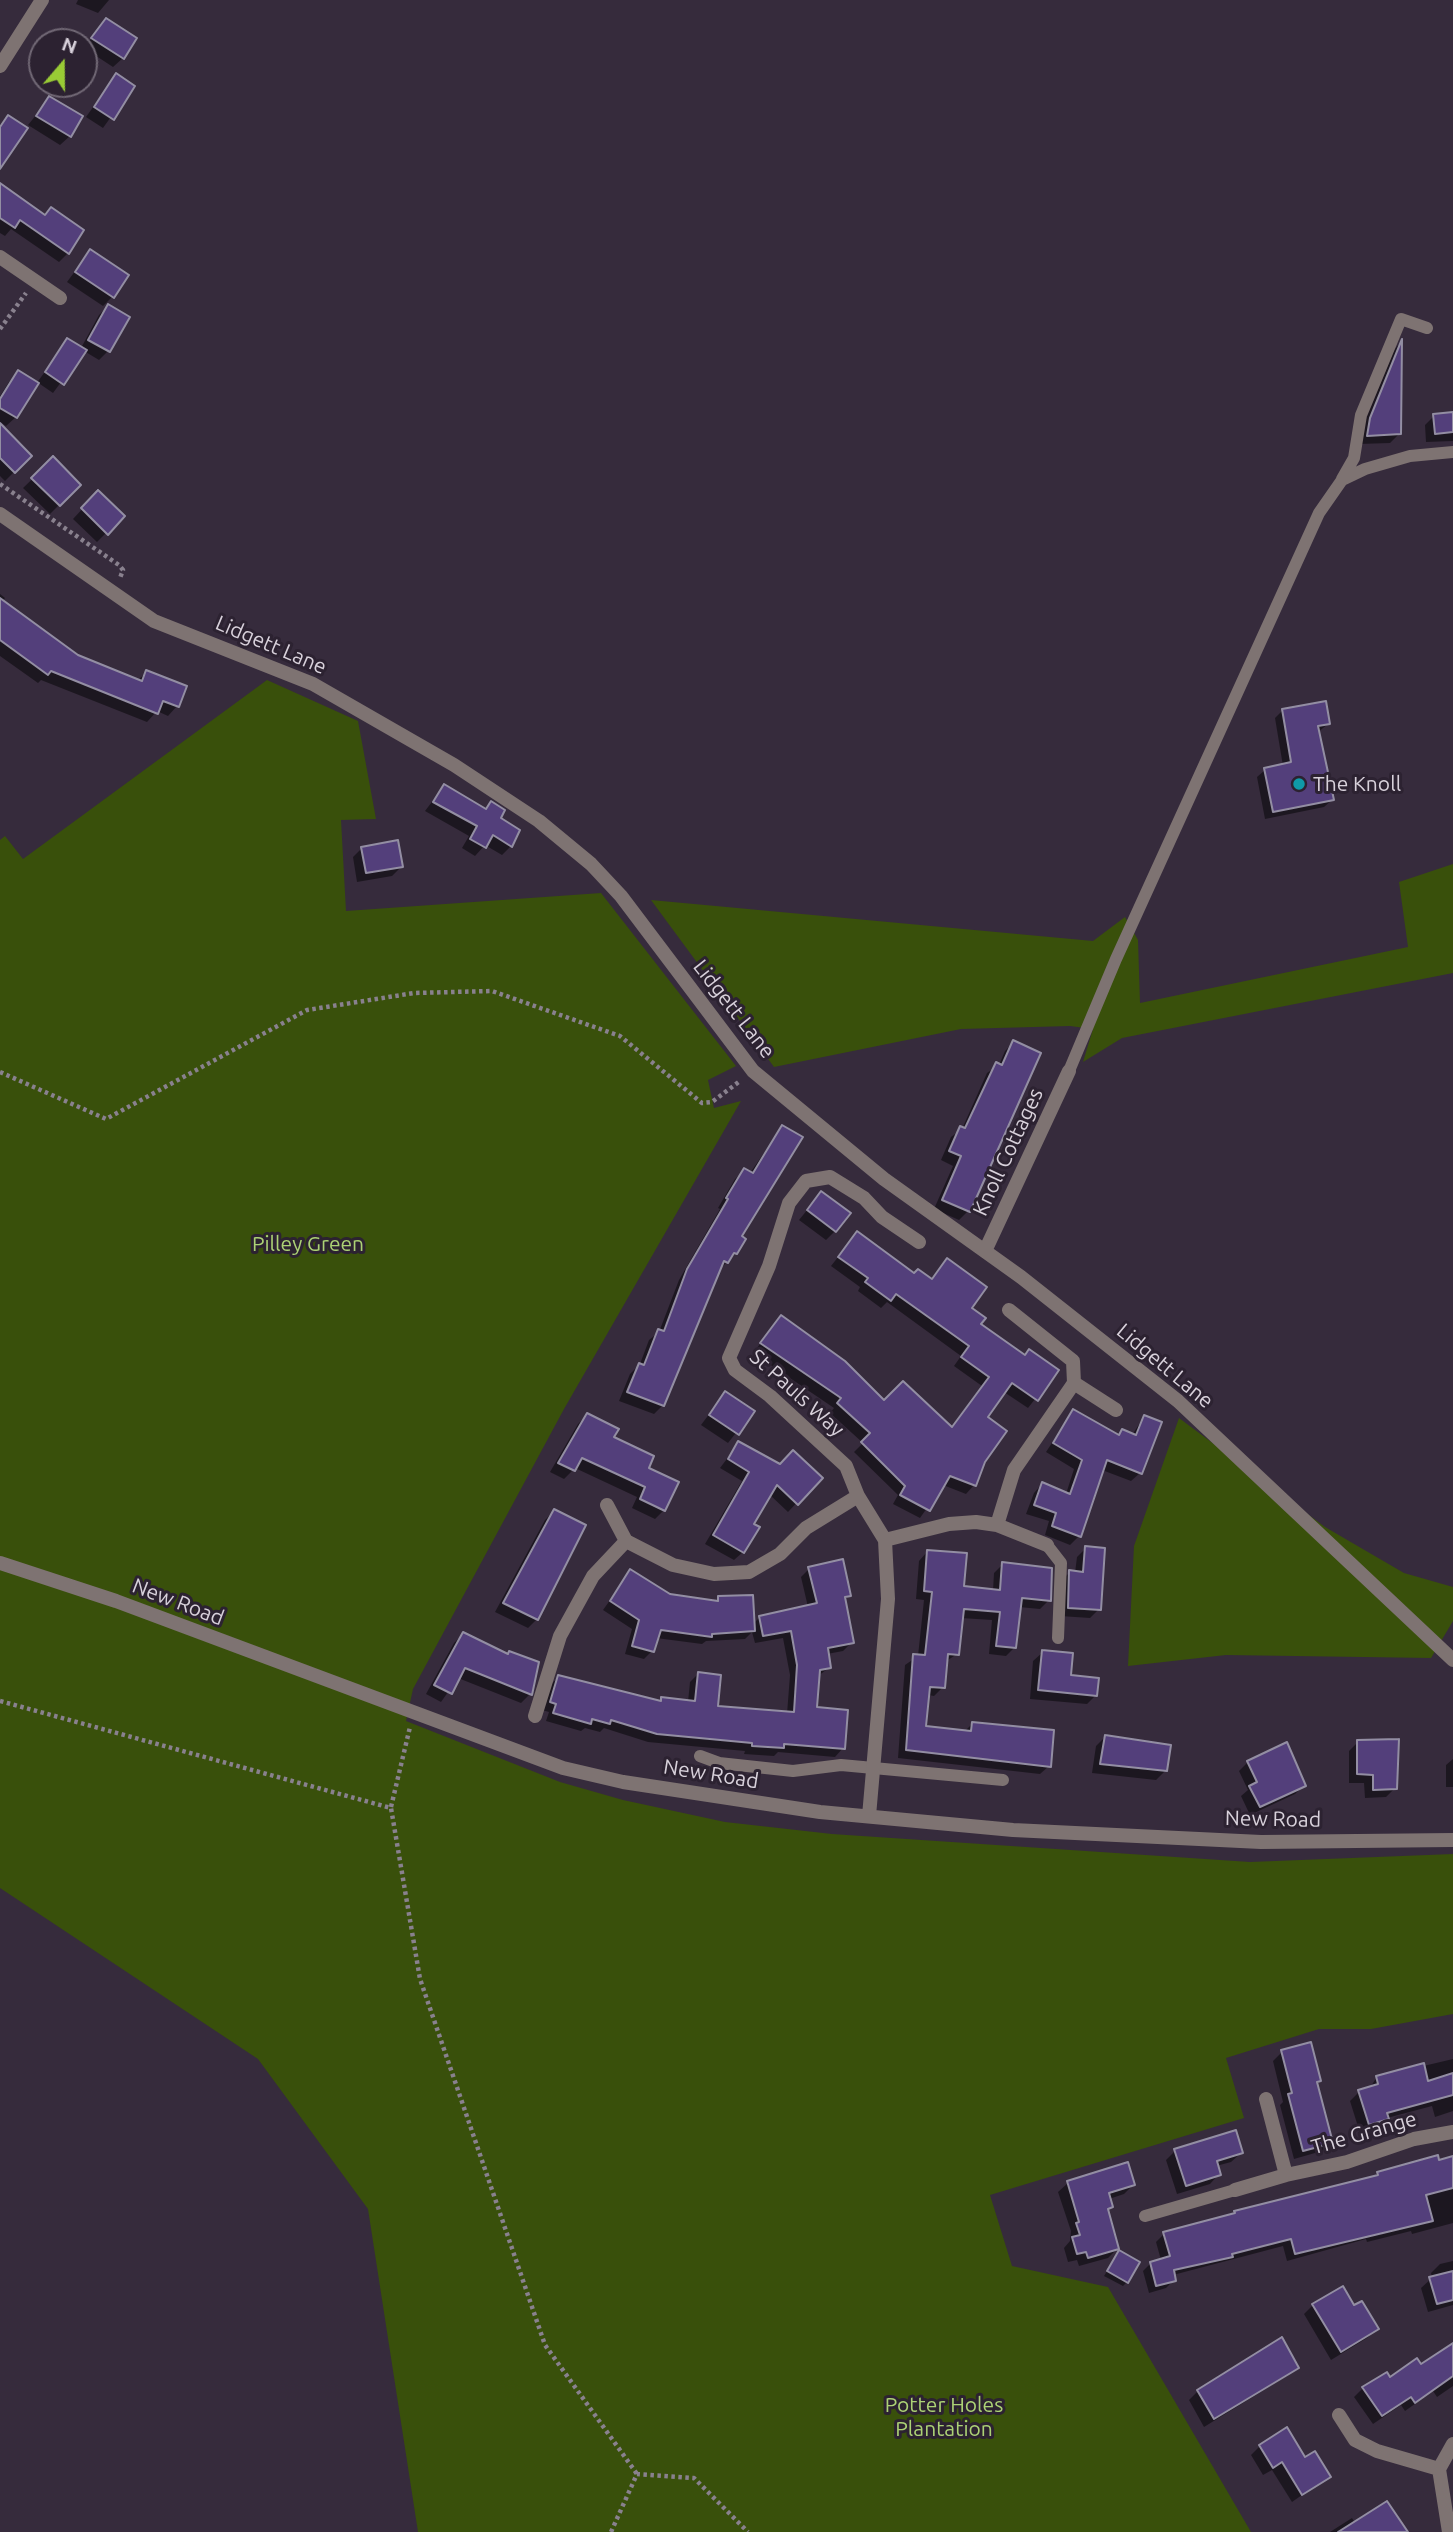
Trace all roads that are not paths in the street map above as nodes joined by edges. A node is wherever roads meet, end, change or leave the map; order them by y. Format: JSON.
{"nodes":[{"id":1,"x":42,"y":0,"type":"edge"},
{"id":2,"x":0,"y":66,"type":"edge"},
{"id":3,"x":0,"y":257,"type":"edge"},
{"id":4,"x":60,"y":298,"type":"dead end"},
{"id":5,"x":1427,"y":328,"type":"dead end"},
{"id":6,"x":1453,"y":452,"type":"edge"},
{"id":7,"x":1342,"y":480,"type":"junction"},
{"id":8,"x":0,"y":514,"type":"edge"},
{"id":9,"x":1069,"y":1070,"type":"joint"},
{"id":10,"x":919,"y":1242,"type":"dead end"},
{"id":11,"x":985,"y":1251,"type":"junction"},
{"id":12,"x":1009,"y":1310,"type":"dead end"},
{"id":13,"x":1074,"y":1383,"type":"junction"},
{"id":14,"x":1116,"y":1410,"type":"dead end"},
{"id":15,"x":859,"y":1496,"type":"junction"},
{"id":16,"x":607,"y":1505,"type":"dead end"},
{"id":17,"x":997,"y":1525,"type":"junction"},
{"id":18,"x":885,"y":1540,"type":"junction"},
{"id":19,"x":626,"y":1541,"type":"junction"},
{"id":20,"x":1047,"y":1545,"type":"joint"},
{"id":21,"x":0,"y":1563,"type":"edge"},
{"id":22,"x":1058,"y":1638,"type":"dead end"},
{"id":23,"x":1453,"y":1660,"type":"edge"},
{"id":24,"x":535,"y":1716,"type":"dead end"},
{"id":25,"x":700,"y":1756,"type":"dead end"},
{"id":26,"x":874,"y":1766,"type":"junction"},
{"id":27,"x":1003,"y":1780,"type":"dead end"},
{"id":28,"x":869,"y":1816,"type":"junction"},
{"id":29,"x":1453,"y":1840,"type":"edge"},
{"id":30,"x":1266,"y":2099,"type":"dead end"},
{"id":31,"x":1453,"y":2132,"type":"edge"},
{"id":32,"x":1286,"y":2175,"type":"junction"},
{"id":33,"x":1235,"y":2190,"type":"joint"},
{"id":34,"x":1144,"y":2216,"type":"dead end"},
{"id":35,"x":1339,"y":2415,"type":"dead end"},
{"id":36,"x":1453,"y":2444,"type":"edge"},
{"id":37,"x":1439,"y":2469,"type":"junction"},
{"id":38,"x":1448,"y":2532,"type":"edge"}],
"edges":[{"from":1,"to":2,"type":"street"},
{"from":3,"to":4,"type":"street"},
{"from":5,"to":7,"type":"lane"},
{"from":6,"to":7,"type":"lane"},
{"from":7,"to":9,"type":"lane"},
{"from":8,"to":11,"type":"street","name":"Lidgett Lane"},
{"from":9,"to":11,"type":"street","name":"Knoll Cottages"},
{"from":10,"to":15,"type":"street","name":"St Pauls Way"},
{"from":11,"to":23,"type":"street","name":"Lidgett Lane"},
{"from":12,"to":13,"type":"street"},
{"from":13,"to":14,"type":"street"},
{"from":13,"to":17,"type":"street"},
{"from":15,"to":18,"type":"street","name":"St Pauls Way"},
{"from":15,"to":19,"type":"street"},
{"from":16,"to":19,"type":"street"},
{"from":17,"to":18,"type":"street"},
{"from":17,"to":20,"type":"street"},
{"from":18,"to":26,"type":"street","name":"St Pauls Way"},
{"from":19,"to":24,"type":"street"},
{"from":20,"to":22,"type":"lane"},
{"from":21,"to":28,"type":"street","name":"New Road"},
{"from":25,"to":26,"type":"lane"},
{"from":26,"to":27,"type":"lane"},
{"from":26,"to":28,"type":"street","name":"St Pauls Way"},
{"from":28,"to":29,"type":"street","name":"New Road"},
{"from":30,"to":32,"type":"street"},
{"from":31,"to":32,"type":"street","name":"The Grange"},
{"from":32,"to":33,"type":"street","name":"The Grange"},
{"from":33,"to":34,"type":"lane"},
{"from":35,"to":37,"type":"street"},
{"from":36,"to":37,"type":"street"},
{"from":37,"to":38,"type":"street"}]}
